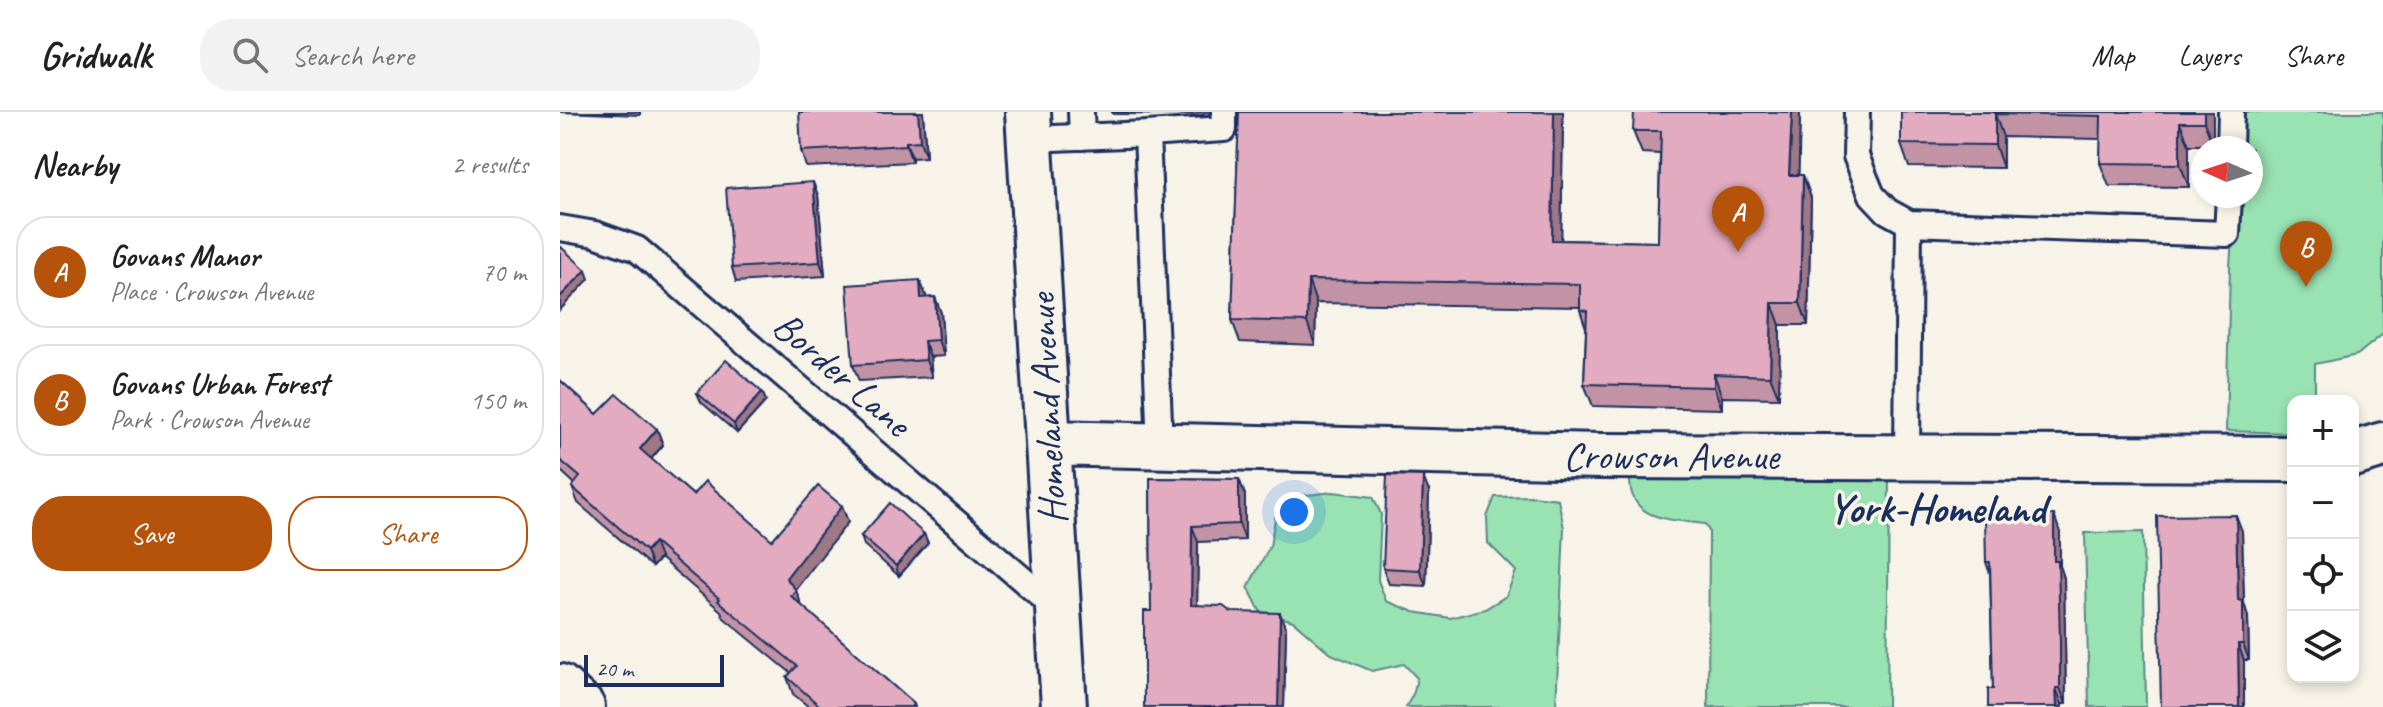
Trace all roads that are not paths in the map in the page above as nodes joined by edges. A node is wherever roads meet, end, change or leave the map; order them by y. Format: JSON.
{"nodes":[{"id":1,"x":1081,"y":112,"type":"edge"},
{"id":2,"x":1224,"y":112,"type":"edge"},
{"id":3,"x":1857,"y":112,"type":"edge"},
{"id":4,"x":2231,"y":112,"type":"edge"},
{"id":5,"x":1029,"y":126,"type":"edge"},
{"id":6,"x":1147,"y":134,"type":"junction"},
{"id":7,"x":2230,"y":136,"type":"edge"},
{"id":8,"x":1082,"y":137,"type":"junction"},
{"id":9,"x":2228,"y":208,"type":"edge"},
{"id":10,"x":1909,"y":223,"type":"junction"},
{"id":11,"x":560,"y":228,"type":"edge"},
{"id":12,"x":1049,"y":443,"type":"junction"},
{"id":13,"x":2383,"y":445,"type":"edge"},
{"id":14,"x":1160,"y":446,"type":"junction"},
{"id":15,"x":2359,"y":452,"type":"edge"},
{"id":16,"x":1907,"y":457,"type":"junction"},
{"id":17,"x":2287,"y":459,"type":"edge"},
{"id":18,"x":1058,"y":609,"type":"junction"},
{"id":19,"x":560,"y":687,"type":"edge"},
{"id":20,"x":582,"y":707,"type":"edge"},
{"id":21,"x":1064,"y":707,"type":"edge"}],
"edges":[{"from":1,"to":8,"type":"lane"},
{"from":2,"to":6,"type":"lane"},
{"from":3,"to":10,"type":"lane"},
{"from":4,"to":7,"type":"lane"},
{"from":5,"to":8,"type":"lane"},
{"from":5,"to":12,"type":"street","name":"Homeland Avenue"},
{"from":6,"to":8,"type":"lane"},
{"from":6,"to":14,"type":"lane"},
{"from":9,"to":10,"type":"lane"},
{"from":10,"to":16,"type":"lane"},
{"from":11,"to":18,"type":"lane","name":"Border Lane"},
{"from":12,"to":14,"type":"street","name":"Crowson Avenue"},
{"from":12,"to":18,"type":"street","name":"Homeland Avenue"},
{"from":13,"to":15,"type":"street"},
{"from":14,"to":16,"type":"street","name":"Crowson Avenue"},
{"from":16,"to":17,"type":"street","name":"Crowson Avenue"},
{"from":18,"to":21,"type":"street","name":"Homeland Avenue"},
{"from":19,"to":20,"type":"street"}]}
